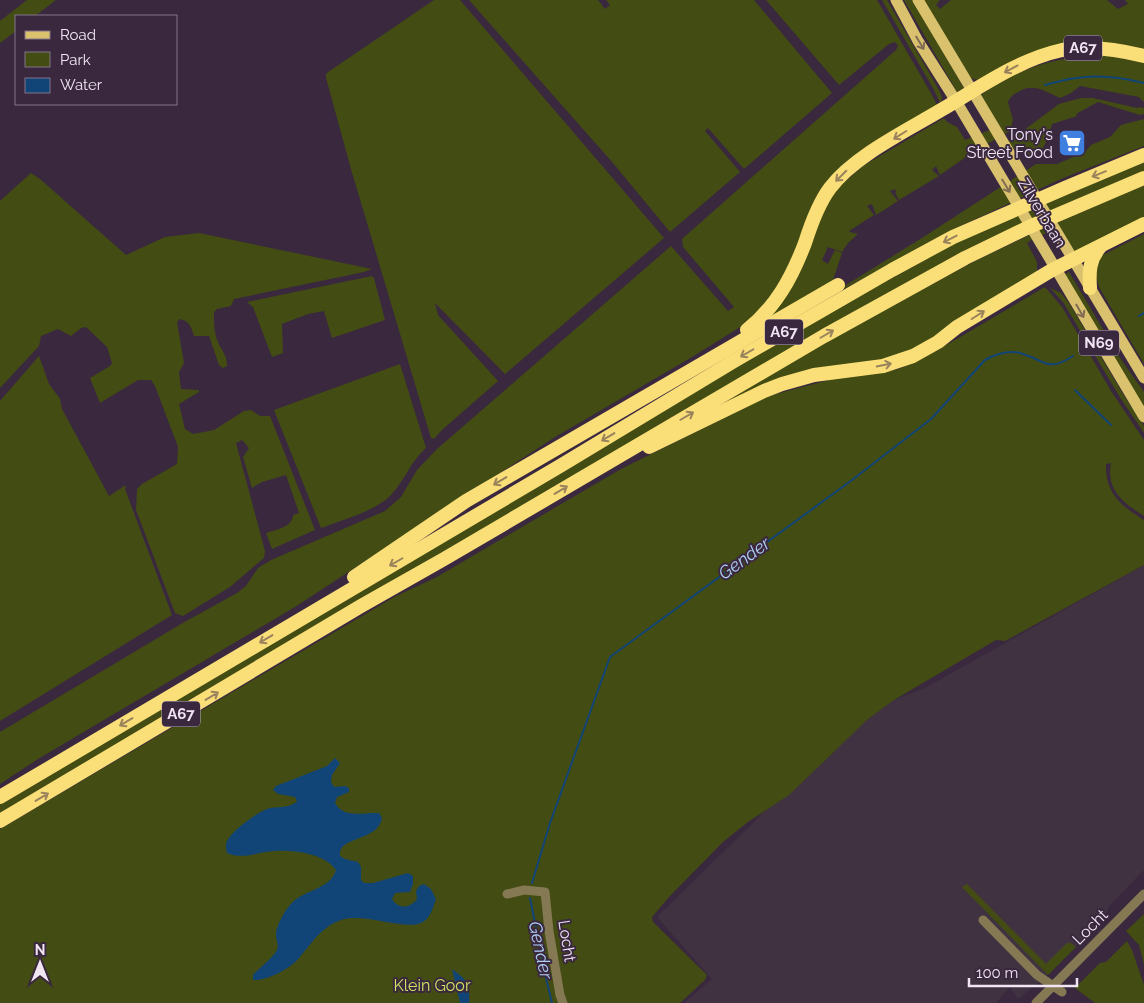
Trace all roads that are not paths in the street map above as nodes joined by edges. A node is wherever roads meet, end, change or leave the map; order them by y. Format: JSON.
{"nodes":[{"id":1,"x":896,"y":0,"type":"edge"},
{"id":2,"x":918,"y":0,"type":"edge"},
{"id":3,"x":1144,"y":56,"type":"edge"},
{"id":4,"x":972,"y":91,"type":"junction"},
{"id":5,"x":956,"y":101,"type":"junction"},
{"id":6,"x":1144,"y":155,"type":"edge"},
{"id":7,"x":1144,"y":178,"type":"edge"},
{"id":8,"x":1144,"y":224,"type":"edge"},
{"id":9,"x":1100,"y":246,"type":"junction"},
{"id":10,"x":1073,"y":260,"type":"junction"},
{"id":11,"x":1055,"y":268,"type":"junction"},
{"id":12,"x":838,"y":285,"type":"dead end"},
{"id":13,"x":1090,"y":288,"type":"junction"},
{"id":14,"x":704,"y":362,"type":"junction"},
{"id":15,"x":1144,"y":378,"type":"edge"},
{"id":16,"x":1144,"y":417,"type":"edge"},
{"id":17,"x":600,"y":467,"type":"junction"},
{"id":18,"x":308,"y":614,"type":"junction"},
{"id":19,"x":0,"y":797,"type":"edge"},
{"id":20,"x":0,"y":821,"type":"edge"},
{"id":21,"x":507,"y":894,"type":"dead end"},
{"id":22,"x":1144,"y":894,"type":"edge"},
{"id":23,"x":983,"y":920,"type":"dead end"},
{"id":24,"x":1053,"y":986,"type":"junction"},
{"id":25,"x":1062,"y":992,"type":"dead end"},
{"id":26,"x":564,"y":1003,"type":"edge"},
{"id":27,"x":1036,"y":1003,"type":"edge"}],
"edges":[{"from":1,"to":5,"type":"main road","name":"Zilverbaan","one_way":true},
{"from":2,"to":4,"type":"main road","name":"Zilverbaan"},
{"from":3,"to":4,"type":"highway","number":"A67","one_way":true},
{"from":4,"to":5,"type":"highway","number":"A67"},
{"from":4,"to":10,"type":"main road","name":"Zilverbaan","number":"N69"},
{"from":5,"to":11,"type":"main road","name":"Zilverbaan","number":"N69","one_way":true},
{"from":5,"to":14,"type":"highway","number":"A67","one_way":true},
{"from":6,"to":18,"type":"highway","number":"A67","one_way":true},
{"from":17,"to":7,"type":"highway","number":"A67","one_way":true},
{"from":8,"to":9,"type":"highway","number":"A67"},
{"from":9,"to":10,"type":"highway","number":"A67"},
{"from":9,"to":13,"type":"highway"},
{"from":10,"to":11,"type":"highway","number":"A67"},
{"from":10,"to":13,"type":"main road","name":"Zilverbaan","number":"N69"},
{"from":11,"to":16,"type":"main road","name":"Zilverbaan","number":"N69","one_way":true},
{"from":17,"to":11,"type":"highway","number":"A67","one_way":true},
{"from":12,"to":14,"type":"highway","number":"A67"},
{"from":13,"to":15,"type":"main road","name":"Zilverbaan","number":"N69"},
{"from":14,"to":18,"type":"highway","number":"A67","one_way":true},
{"from":20,"to":17,"type":"highway","number":"A67","one_way":true},
{"from":18,"to":19,"type":"highway","number":"A67","one_way":true},
{"from":21,"to":26,"type":"street","name":"Locht"},
{"from":22,"to":24,"type":"street","name":"Locht"},
{"from":23,"to":24,"type":"street"},
{"from":24,"to":25,"type":"street"},
{"from":24,"to":27,"type":"street","name":"Locht"}]}
